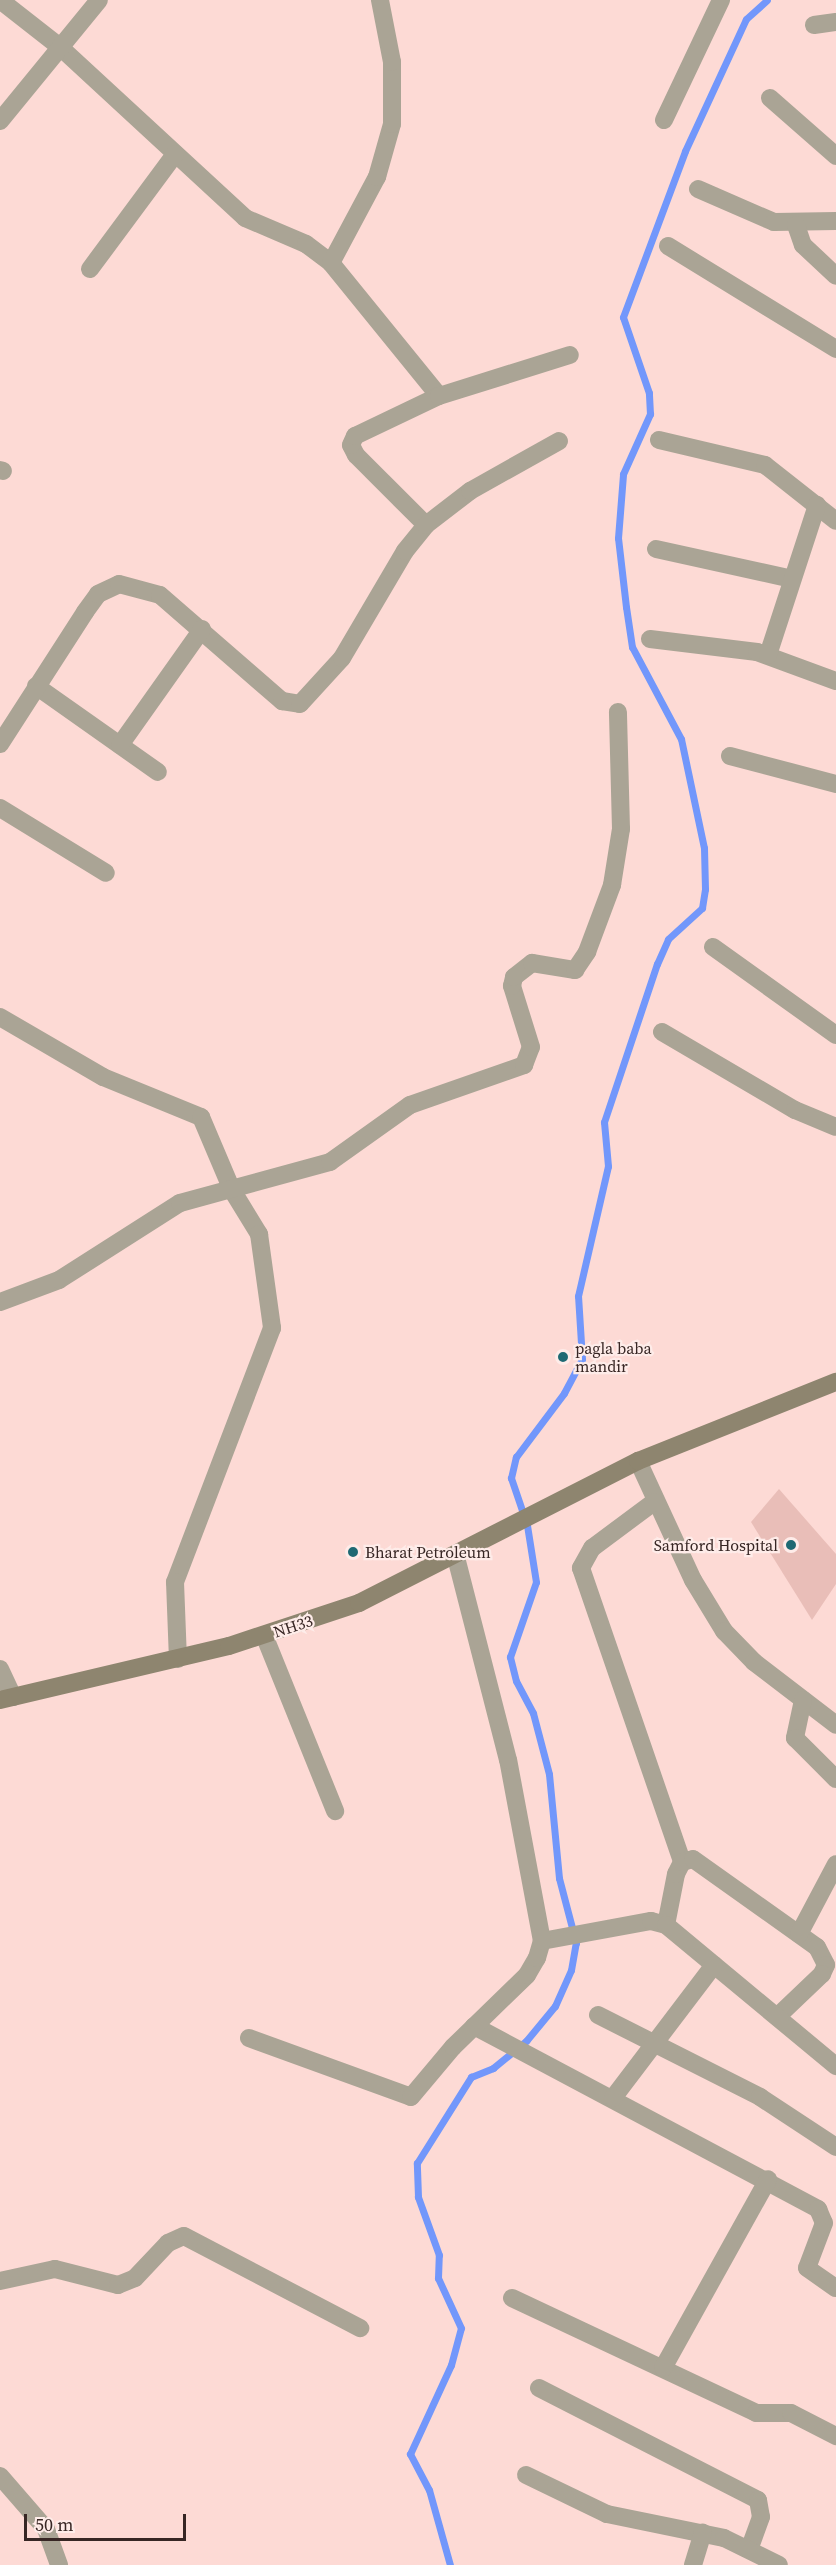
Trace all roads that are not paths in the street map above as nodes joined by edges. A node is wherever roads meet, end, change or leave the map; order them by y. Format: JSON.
{"nodes":[{"id":1,"x":0,"y":0,"type":"edge"},
{"id":2,"x":99,"y":0,"type":"edge"},
{"id":3,"x":380,"y":0,"type":"edge"},
{"id":4,"x":721,"y":0,"type":"edge"},
{"id":5,"x":836,"y":22,"type":"edge"},
{"id":6,"x":814,"y":25,"type":"dead end"},
{"id":7,"x":60,"y":47,"type":"junction"},
{"id":8,"x":770,"y":98,"type":"dead end"},
{"id":9,"x":664,"y":120,"type":"dead end"},
{"id":10,"x":0,"y":121,"type":"edge"},
{"id":11,"x":175,"y":154,"type":"junction"},
{"id":12,"x":836,"y":156,"type":"edge"},
{"id":13,"x":698,"y":189,"type":"dead end"},
{"id":14,"x":836,"y":221,"type":"edge"},
{"id":15,"x":796,"y":225,"type":"junction"},
{"id":16,"x":668,"y":246,"type":"dead end"},
{"id":17,"x":331,"y":263,"type":"junction"},
{"id":18,"x":90,"y":268,"type":"dead end"},
{"id":19,"x":836,"y":276,"type":"edge"},
{"id":20,"x":836,"y":350,"type":"edge"},
{"id":21,"x":570,"y":355,"type":"dead end"},
{"id":22,"x":439,"y":396,"type":"junction"},
{"id":23,"x":659,"y":440,"type":"dead end"},
{"id":24,"x":559,"y":441,"type":"dead end"},
{"id":25,"x":817,"y":505,"type":"junction"},
{"id":26,"x":836,"y":520,"type":"edge"},
{"id":27,"x":426,"y":525,"type":"junction"},
{"id":28,"x":656,"y":549,"type":"dead end"},
{"id":29,"x":792,"y":579,"type":"junction"},
{"id":30,"x":202,"y":629,"type":"junction"},
{"id":31,"x":650,"y":639,"type":"dead end"},
{"id":32,"x":768,"y":655,"type":"junction"},
{"id":33,"x":836,"y":681,"type":"edge"},
{"id":34,"x":36,"y":686,"type":"junction"},
{"id":35,"x":618,"y":712,"type":"dead end"},
{"id":36,"x":1,"y":739,"type":"edge"},
{"id":37,"x":120,"y":745,"type":"junction"},
{"id":38,"x":730,"y":756,"type":"dead end"},
{"id":39,"x":158,"y":772,"type":"dead end"},
{"id":40,"x":836,"y":784,"type":"edge"},
{"id":41,"x":0,"y":808,"type":"edge"},
{"id":42,"x":106,"y":873,"type":"dead end"},
{"id":43,"x":713,"y":947,"type":"dead end"},
{"id":44,"x":0,"y":1017,"type":"edge"},
{"id":45,"x":662,"y":1032,"type":"dead end"},
{"id":46,"x":836,"y":1035,"type":"edge"},
{"id":47,"x":836,"y":1127,"type":"edge"},
{"id":48,"x":232,"y":1190,"type":"junction"},
{"id":49,"x":0,"y":1302,"type":"edge"},
{"id":50,"x":836,"y":1382,"type":"edge"},
{"id":51,"x":638,"y":1461,"type":"junction"},
{"id":52,"x":654,"y":1502,"type":"junction"},
{"id":53,"x":456,"y":1557,"type":"junction"},
{"id":54,"x":264,"y":1635,"type":"junction"},
{"id":55,"x":178,"y":1659,"type":"junction"},
{"id":56,"x":0,"y":1670,"type":"edge"},
{"id":57,"x":6,"y":1699,"type":"edge"},
{"id":58,"x":803,"y":1700,"type":"junction"},
{"id":59,"x":836,"y":1725,"type":"edge"},
{"id":60,"x":836,"y":1779,"type":"edge"},
{"id":61,"x":335,"y":1811,"type":"dead end"},
{"id":62,"x":682,"y":1862,"type":"junction"},
{"id":63,"x":836,"y":1864,"type":"edge"},
{"id":64,"x":666,"y":1925,"type":"junction"},
{"id":65,"x":799,"y":1934,"type":"junction"},
{"id":66,"x":549,"y":1940,"type":"junction"},
{"id":67,"x":714,"y":1965,"type":"junction"},
{"id":68,"x":598,"y":2015,"type":"dead end"},
{"id":69,"x":777,"y":2017,"type":"junction"},
{"id":70,"x":474,"y":2026,"type":"junction"},
{"id":71,"x":249,"y":2038,"type":"dead end"},
{"id":72,"x":654,"y":2043,"type":"junction"},
{"id":73,"x":836,"y":2066,"type":"edge"},
{"id":74,"x":613,"y":2098,"type":"junction"},
{"id":75,"x":836,"y":2147,"type":"edge"},
{"id":76,"x":768,"y":2179,"type":"junction"},
{"id":77,"x":0,"y":2281,"type":"edge"},
{"id":78,"x":836,"y":2288,"type":"edge"},
{"id":79,"x":512,"y":2298,"type":"dead end"},
{"id":80,"x":360,"y":2328,"type":"dead end"},
{"id":81,"x":663,"y":2368,"type":"junction"},
{"id":82,"x":540,"y":2388,"type":"dead end"},
{"id":83,"x":836,"y":2436,"type":"edge"},
{"id":84,"x":526,"y":2475,"type":"dead end"},
{"id":85,"x":0,"y":2476,"type":"edge"},
{"id":86,"x":703,"y":2534,"type":"junction"},
{"id":87,"x":750,"y":2548,"type":"junction"},
{"id":88,"x":59,"y":2565,"type":"edge"},
{"id":89,"x":693,"y":2565,"type":"edge"},
{"id":90,"x":779,"y":2565,"type":"edge"}],
"edges":[{"from":1,"to":7,"type":"street"},
{"from":2,"to":7,"type":"street"},
{"from":3,"to":17,"type":"street"},
{"from":4,"to":9,"type":"street"},
{"from":5,"to":6,"type":"street"},
{"from":7,"to":10,"type":"street"},
{"from":7,"to":11,"type":"street"},
{"from":8,"to":12,"type":"street"},
{"from":11,"to":17,"type":"street"},
{"from":11,"to":18,"type":"street"},
{"from":13,"to":15,"type":"street"},
{"from":14,"to":15,"type":"street"},
{"from":15,"to":19,"type":"street"},
{"from":16,"to":20,"type":"street"},
{"from":17,"to":22,"type":"street"},
{"from":21,"to":22,"type":"street"},
{"from":22,"to":27,"type":"street"},
{"from":23,"to":25,"type":"street"},
{"from":24,"to":27,"type":"street"},
{"from":25,"to":26,"type":"street"},
{"from":25,"to":29,"type":"street"},
{"from":27,"to":30,"type":"street"},
{"from":28,"to":29,"type":"street"},
{"from":29,"to":32,"type":"street"},
{"from":30,"to":34,"type":"street"},
{"from":30,"to":37,"type":"street"},
{"from":31,"to":32,"type":"street"},
{"from":32,"to":33,"type":"street"},
{"from":34,"to":36,"type":"street"},
{"from":34,"to":37,"type":"street"},
{"from":35,"to":48,"type":"street"},
{"from":37,"to":39,"type":"street"},
{"from":38,"to":40,"type":"street"},
{"from":41,"to":42,"type":"street"},
{"from":43,"to":46,"type":"street"},
{"from":44,"to":48,"type":"street"},
{"from":45,"to":47,"type":"street"},
{"from":48,"to":49,"type":"street"},
{"from":48,"to":55,"type":"street"},
{"from":50,"to":51,"type":"main road","name":"NH33"},
{"from":51,"to":52,"type":"street"},
{"from":51,"to":53,"type":"main road","name":"NH33"},
{"from":52,"to":58,"type":"street"},
{"from":52,"to":62,"type":"street"},
{"from":53,"to":54,"type":"main road","name":"NH33"},
{"from":53,"to":66,"type":"street"},
{"from":54,"to":55,"type":"main road","name":"NH33"},
{"from":54,"to":61,"type":"street"},
{"from":55,"to":57,"type":"main road","name":"NH33"},
{"from":56,"to":57,"type":"street"},
{"from":58,"to":59,"type":"street"},
{"from":58,"to":60,"type":"street"},
{"from":62,"to":64,"type":"street"},
{"from":62,"to":65,"type":"street"},
{"from":63,"to":65,"type":"street"},
{"from":64,"to":66,"type":"street"},
{"from":64,"to":67,"type":"street"},
{"from":65,"to":69,"type":"street"},
{"from":66,"to":70,"type":"street"},
{"from":67,"to":69,"type":"street"},
{"from":67,"to":72,"type":"street"},
{"from":68,"to":72,"type":"street"},
{"from":69,"to":73,"type":"street"},
{"from":70,"to":71,"type":"street"},
{"from":70,"to":74,"type":"street"},
{"from":72,"to":74,"type":"street"},
{"from":72,"to":75,"type":"street"},
{"from":74,"to":76,"type":"street"},
{"from":76,"to":78,"type":"street"},
{"from":76,"to":81,"type":"street"},
{"from":77,"to":80,"type":"street"},
{"from":79,"to":81,"type":"street"},
{"from":81,"to":83,"type":"street"},
{"from":82,"to":87,"type":"street"},
{"from":84,"to":86,"type":"street"},
{"from":85,"to":88,"type":"street"},
{"from":86,"to":87,"type":"street"},
{"from":86,"to":89,"type":"street"},
{"from":87,"to":90,"type":"street"}]}
